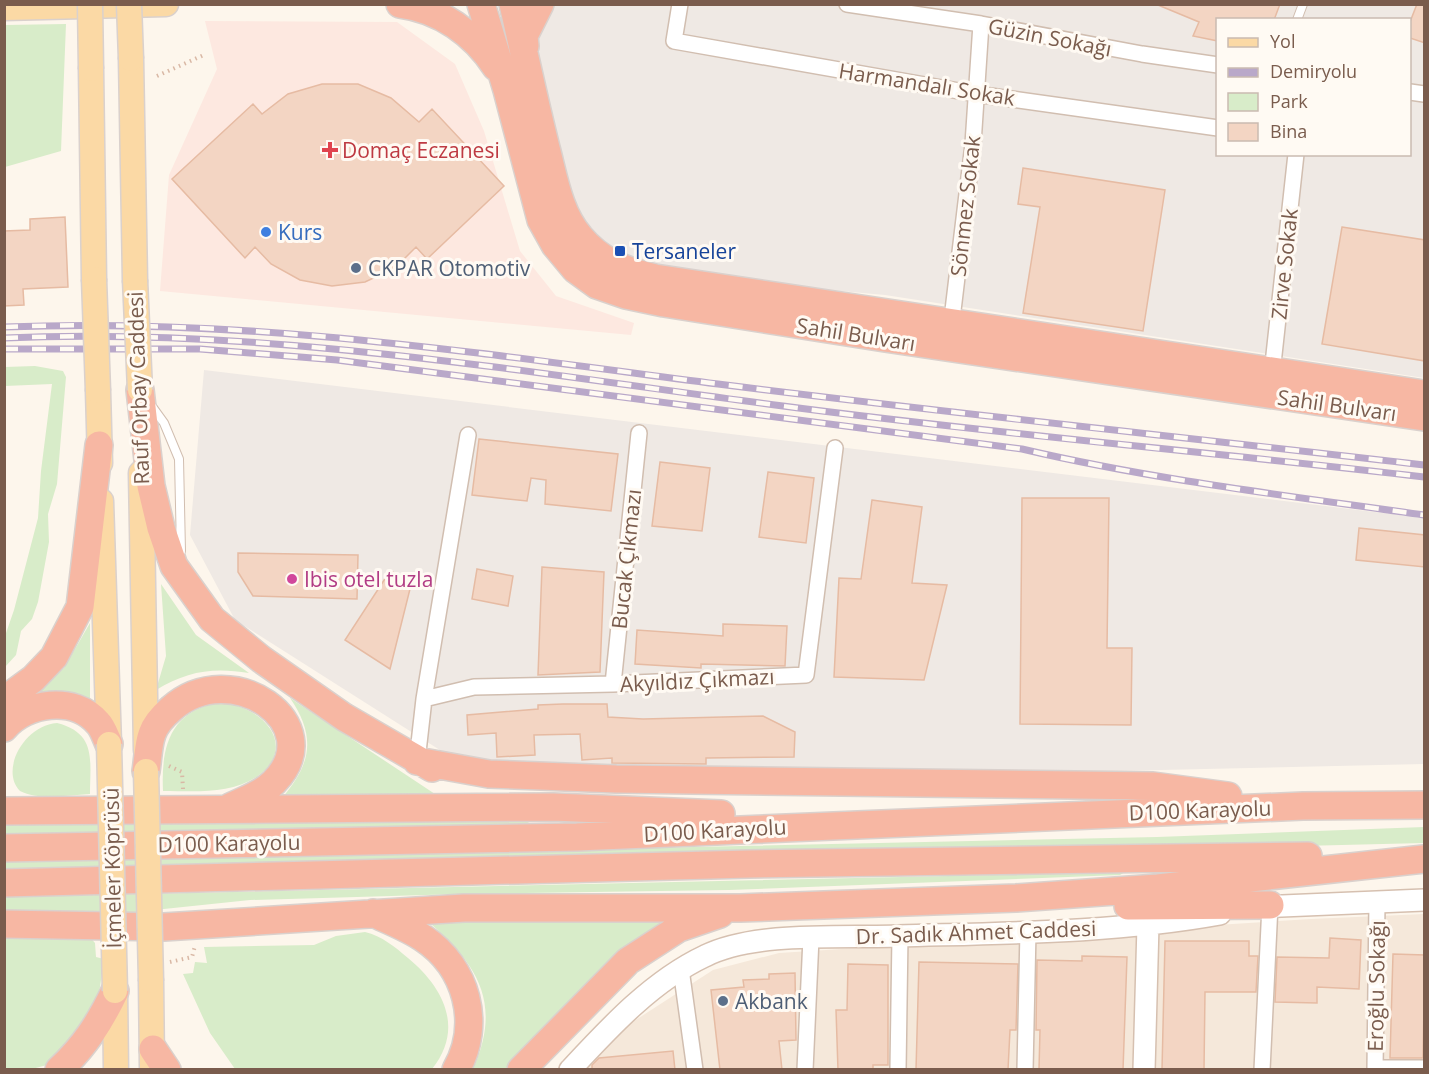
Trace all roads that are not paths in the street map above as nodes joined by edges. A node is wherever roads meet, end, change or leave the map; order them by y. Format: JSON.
{"nodes":[{"id":1,"x":90,"y":4,"type":"edge"},
{"id":2,"x":129,"y":4,"type":"edge"},
{"id":3,"x":166,"y":4,"type":"edge"},
{"id":4,"x":400,"y":4,"type":"edge"},
{"id":5,"x":482,"y":4,"type":"edge"},
{"id":6,"x":513,"y":4,"type":"edge"},
{"id":7,"x":540,"y":4,"type":"edge"},
{"id":8,"x":680,"y":4,"type":"edge"},
{"id":9,"x":847,"y":4,"type":"edge"},
{"id":10,"x":889,"y":7,"type":"edge"},
{"id":11,"x":4,"y":8,"type":"edge"},
{"id":12,"x":981,"y":24,"type":"junction"},
{"id":13,"x":526,"y":62,"type":"junction"},
{"id":14,"x":1216,"y":65,"type":"edge"},
{"id":15,"x":507,"y":90,"type":"junction"},
{"id":16,"x":976,"y":94,"type":"junction"},
{"id":17,"x":1216,"y":128,"type":"edge"},
{"id":18,"x":1296,"y":156,"type":"edge"},
{"id":19,"x":952,"y":324,"type":"junction"},
{"id":20,"x":897,"y":340,"type":"junction"},
{"id":21,"x":1272,"y":373,"type":"junction"},
{"id":22,"x":140,"y":390,"type":"junction"},
{"id":23,"x":1425,"y":394,"type":"edge"},
{"id":24,"x":1425,"y":417,"type":"edge"},
{"id":25,"x":639,"y":433,"type":"dead end"},
{"id":26,"x":468,"y":435,"type":"dead end"},
{"id":27,"x":99,"y":445,"type":"junction"},
{"id":28,"x":836,"y":448,"type":"dead end"},
{"id":29,"x":613,"y":684,"type":"junction"},
{"id":30,"x":424,"y":699,"type":"junction"},
{"id":31,"x":4,"y":700,"type":"edge"},
{"id":32,"x":4,"y":728,"type":"edge"},
{"id":33,"x":109,"y":744,"type":"junction"},
{"id":34,"x":417,"y":761,"type":"junction"},
{"id":35,"x":154,"y":767,"type":"junction"},
{"id":36,"x":4,"y":794,"type":"edge"},
{"id":37,"x":1304,"y":806,"type":"junction"},
{"id":38,"x":1425,"y":806,"type":"edge"},
{"id":39,"x":553,"y":807,"type":"junction"},
{"id":40,"x":52,"y":810,"type":"junction"},
{"id":41,"x":224,"y":810,"type":"junction"},
{"id":42,"x":4,"y":811,"type":"edge"},
{"id":43,"x":938,"y":820,"type":"junction"},
{"id":44,"x":4,"y":848,"type":"edge"},
{"id":45,"x":1425,"y":854,"type":"edge"},
{"id":46,"x":1425,"y":859,"type":"edge"},
{"id":47,"x":4,"y":883,"type":"edge"},
{"id":48,"x":1016,"y":898,"type":"junction"},
{"id":49,"x":1425,"y":900,"type":"edge"},
{"id":50,"x":1377,"y":902,"type":"junction"},
{"id":51,"x":1270,"y":905,"type":"junction"},
{"id":52,"x":740,"y":908,"type":"junction"},
{"id":53,"x":369,"y":912,"type":"junction"},
{"id":54,"x":7,"y":925,"type":"edge"},
{"id":55,"x":1148,"y":925,"type":"junction"},
{"id":56,"x":1028,"y":931,"type":"junction"},
{"id":57,"x":900,"y":936,"type":"junction"},
{"id":58,"x":811,"y":938,"type":"junction"},
{"id":59,"x":681,"y":969,"type":"junction"},
{"id":60,"x":115,"y":991,"type":"junction"},
{"id":61,"x":157,"y":1063,"type":"edge"},
{"id":62,"x":1425,"y":1068,"type":"edge"},
{"id":63,"x":1375,"y":1069,"type":"edge"},
{"id":64,"x":59,"y":1070,"type":"edge"},
{"id":65,"x":116,"y":1070,"type":"edge"},
{"id":66,"x":456,"y":1070,"type":"edge"},
{"id":67,"x":521,"y":1070,"type":"edge"},
{"id":68,"x":570,"y":1070,"type":"edge"},
{"id":69,"x":695,"y":1070,"type":"edge"},
{"id":70,"x":805,"y":1070,"type":"edge"},
{"id":71,"x":898,"y":1070,"type":"edge"},
{"id":72,"x":1025,"y":1070,"type":"edge"},
{"id":73,"x":1144,"y":1070,"type":"edge"},
{"id":74,"x":1262,"y":1070,"type":"edge"}],
"edges":[{"from":1,"to":27,"type":"main road","name":"Rauf Orbay Caddesi","bridge":true},
{"from":2,"to":22,"type":"main road","name":"Rauf Orbay Caddesi","bridge":true},
{"from":3,"to":11,"type":"main road"},
{"from":4,"to":15,"type":"highway"},
{"from":5,"to":15,"type":"highway","name":"Sahil Bulvarı"},
{"from":6,"to":13,"type":"highway","name":"Sahil Bulvarı"},
{"from":7,"to":13,"type":"highway"},
{"from":8,"to":16,"type":"street","name":"Harmandalı Sokak"},
{"from":9,"to":10,"type":"street","name":"Güzin Sokağı"},
{"from":10,"to":12,"type":"street","name":"Güzin Sokağı"},
{"from":12,"to":14,"type":"street","name":"Güzin Sokağı"},
{"from":12,"to":16,"type":"street","name":"Sönmez Sokak"},
{"from":13,"to":19,"type":"highway","name":"Sahil Bulvarı"},
{"from":15,"to":20,"type":"highway","name":"Sahil Bulvarı"},
{"from":16,"to":17,"type":"street","name":"Harmandalı Sokak"},
{"from":16,"to":19,"type":"street","name":"Sönmez Sokak"},
{"from":18,"to":21,"type":"street","name":"Zirve Sokak"},
{"from":19,"to":20,"type":"street"},
{"from":19,"to":21,"type":"highway","name":"Sahil Bulvarı"},
{"from":20,"to":24,"type":"highway","name":"Sahil Bulvarı"},
{"from":21,"to":23,"type":"highway","name":"Sahil Bulvarı"},
{"from":22,"to":34,"type":"highway"},
{"from":22,"to":35,"type":"main road","name":"Rauf Orbay Caddesi"},
{"from":25,"to":29,"type":"street","name":"Bucak Çıkmazı"},
{"from":26,"to":30,"type":"street"},
{"from":27,"to":31,"type":"highway"},
{"from":27,"to":33,"type":"main road","name":"Rauf Orbay Caddesi"},
{"from":28,"to":29,"type":"street","name":"Akyıldız Çıkmazı"},
{"from":29,"to":30,"type":"street","name":"Akyıldız Çıkmazı"},
{"from":30,"to":34,"type":"street"},
{"from":32,"to":33,"type":"highway"},
{"from":33,"to":60,"type":"main road","name":"İçmeler Köprüsü","bridge":true},
{"from":34,"to":37,"type":"highway"},
{"from":34,"to":39,"type":"highway"},
{"from":35,"to":41,"type":"highway"},
{"from":35,"to":61,"type":"main road","name":"İçmeler Köprüsü","bridge":true},
{"from":36,"to":40,"type":"highway"},
{"from":37,"to":38,"type":"highway","name":"D100 Karayolu"},
{"from":37,"to":43,"type":"highway","name":"D100 Karayolu"},
{"from":39,"to":41,"type":"highway"},
{"from":39,"to":43,"type":"highway"},
{"from":40,"to":41,"type":"highway"},
{"from":40,"to":42,"type":"highway"},
{"from":43,"to":44,"type":"highway","name":"D100 Karayolu"},
{"from":45,"to":47,"type":"highway","name":"D100 Karayolu"},
{"from":46,"to":48,"type":"highway"},
{"from":48,"to":51,"type":"highway"},
{"from":48,"to":52,"type":"highway"},
{"from":49,"to":50,"type":"main road","name":"Dr. Sadık Ahmet Caddesi"},
{"from":50,"to":51,"type":"main road","name":"Dr. Sadık Ahmet Caddesi"},
{"from":50,"to":63,"type":"street","name":"Eroğlu Sokağı"},
{"from":51,"to":55,"type":"main road","name":"Dr. Sadık Ahmet Caddesi"},
{"from":51,"to":74,"type":"street"},
{"from":52,"to":53,"type":"highway"},
{"from":52,"to":67,"type":"highway"},
{"from":53,"to":54,"type":"highway"},
{"from":53,"to":66,"type":"highway"},
{"from":55,"to":56,"type":"main road","name":"Dr. Sadık Ahmet Caddesi"},
{"from":55,"to":73,"type":"main road"},
{"from":56,"to":57,"type":"main road","name":"Dr. Sadık Ahmet Caddesi"},
{"from":56,"to":72,"type":"street"},
{"from":57,"to":58,"type":"main road","name":"Dr. Sadık Ahmet Caddesi"},
{"from":57,"to":71,"type":"street"},
{"from":58,"to":59,"type":"main road","name":"Dr. Sadık Ahmet Caddesi"},
{"from":58,"to":70,"type":"street"},
{"from":59,"to":68,"type":"main road","name":"Dr. Sadık Ahmet Caddesi"},
{"from":59,"to":69,"type":"street"},
{"from":60,"to":64,"type":"highway"},
{"from":60,"to":65,"type":"main road","name":"İçmeler Köprüsü"},
{"from":62,"to":63,"type":"street"}]}
